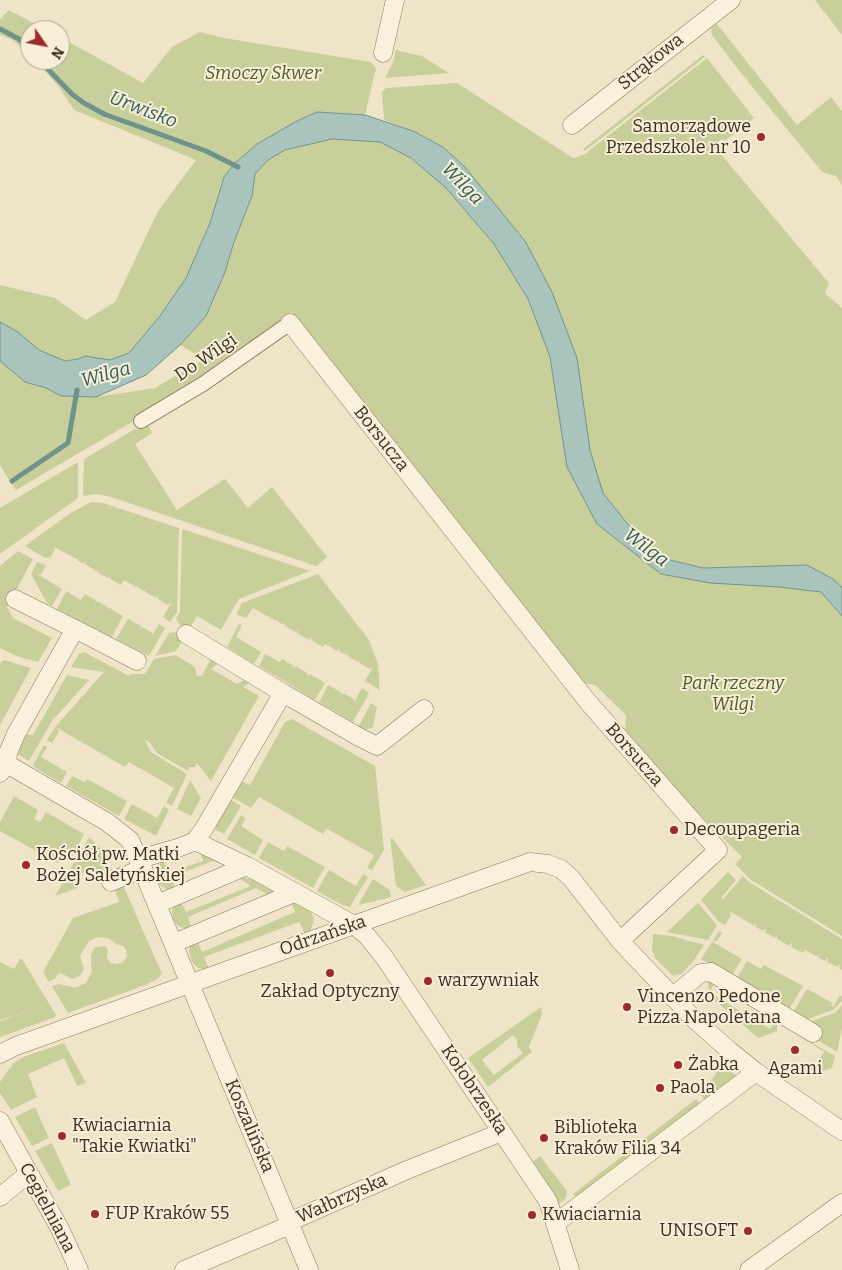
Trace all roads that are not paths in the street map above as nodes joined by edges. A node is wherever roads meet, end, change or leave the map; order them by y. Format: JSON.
{"nodes":[{"id":1,"x":395,"y":0,"type":"edge"},
{"id":2,"x":731,"y":0,"type":"edge"},
{"id":3,"x":383,"y":53,"type":"dead end"},
{"id":4,"x":572,"y":125,"type":"dead end"},
{"id":5,"x":290,"y":323,"type":"joint"},
{"id":6,"x":141,"y":421,"type":"dead end"},
{"id":7,"x":15,"y":599,"type":"dead end"},
{"id":8,"x":75,"y":629,"type":"junction"},
{"id":9,"x":186,"y":634,"type":"dead end"},
{"id":10,"x":137,"y":661,"type":"dead end"},
{"id":11,"x":283,"y":693,"type":"junction"},
{"id":12,"x":424,"y":709,"type":"dead end"},
{"id":13,"x":3,"y":768,"type":"edge"},
{"id":14,"x":195,"y":841,"type":"junction"},
{"id":15,"x":141,"y":864,"type":"junction"},
{"id":16,"x":247,"y":866,"type":"junction"},
{"id":17,"x":111,"y":882,"type":"dead end"},
{"id":18,"x":294,"y":893,"type":"junction"},
{"id":19,"x":157,"y":904,"type":"junction"},
{"id":20,"x":354,"y":925,"type":"junction"},
{"id":21,"x":620,"y":940,"type":"junction"},
{"id":22,"x":174,"y":943,"type":"junction"},
{"id":23,"x":189,"y":983,"type":"junction"},
{"id":24,"x":672,"y":997,"type":"junction"},
{"id":25,"x":813,"y":1034,"type":"dead end"},
{"id":26,"x":0,"y":1054,"type":"edge"},
{"id":27,"x":756,"y":1072,"type":"junction"},
{"id":28,"x":0,"y":1121,"type":"edge"},
{"id":29,"x":842,"y":1130,"type":"edge"},
{"id":30,"x":502,"y":1132,"type":"junction"},
{"id":31,"x":29,"y":1173,"type":"junction"},
{"id":32,"x":0,"y":1197,"type":"edge"},
{"id":33,"x":842,"y":1203,"type":"edge"},
{"id":34,"x":289,"y":1222,"type":"junction"},
{"id":35,"x":556,"y":1223,"type":"junction"},
{"id":36,"x":79,"y":1270,"type":"edge"},
{"id":37,"x":184,"y":1270,"type":"edge"},
{"id":38,"x":309,"y":1270,"type":"edge"},
{"id":39,"x":570,"y":1270,"type":"edge"},
{"id":40,"x":749,"y":1270,"type":"edge"}],
"edges":[{"from":1,"to":3,"type":"street"},
{"from":2,"to":4,"type":"street","name":"Strąkowa"},
{"from":5,"to":6,"type":"street","name":"Do Wilgi"},
{"from":5,"to":21,"type":"street","name":"Borsucza"},
{"from":7,"to":8,"type":"street"},
{"from":8,"to":10,"type":"street"},
{"from":8,"to":13,"type":"street"},
{"from":9,"to":11,"type":"street"},
{"from":11,"to":12,"type":"street"},
{"from":11,"to":14,"type":"street"},
{"from":13,"to":15,"type":"street","name":"Koszalińska"},
{"from":14,"to":15,"type":"street"},
{"from":14,"to":16,"type":"street","name":"Kołobrzeska"},
{"from":15,"to":17,"type":"street"},
{"from":15,"to":19,"type":"street","name":"Koszalińska"},
{"from":16,"to":18,"type":"street","name":"Kołobrzeska"},
{"from":16,"to":19,"type":"street"},
{"from":18,"to":20,"type":"street","name":"Kołobrzeska"},
{"from":18,"to":22,"type":"street"},
{"from":19,"to":22,"type":"street","name":"Koszalińska"},
{"from":20,"to":21,"type":"street","name":"Odrzańska"},
{"from":20,"to":23,"type":"street","name":"Odrzańska"},
{"from":20,"to":30,"type":"street","name":"Kołobrzeska"},
{"from":21,"to":24,"type":"street"},
{"from":22,"to":23,"type":"street","name":"Koszalińska"},
{"from":23,"to":26,"type":"street","name":"Odrzańska"},
{"from":23,"to":34,"type":"street","name":"Koszalińska"},
{"from":24,"to":25,"type":"street"},
{"from":24,"to":27,"type":"street"},
{"from":27,"to":29,"type":"street"},
{"from":27,"to":35,"type":"street"},
{"from":28,"to":31,"type":"street","name":"Cegielniana"},
{"from":30,"to":34,"type":"street","name":"Wałbrzyska"},
{"from":30,"to":35,"type":"street","name":"Kołobrzeska"},
{"from":31,"to":32,"type":"street"},
{"from":31,"to":36,"type":"street","name":"Cegielniana"},
{"from":33,"to":40,"type":"street"},
{"from":34,"to":37,"type":"street","name":"Wałbrzyska"},
{"from":34,"to":38,"type":"street","name":"Koszalińska"},
{"from":35,"to":39,"type":"street","name":"Kołobrzeska"}]}
